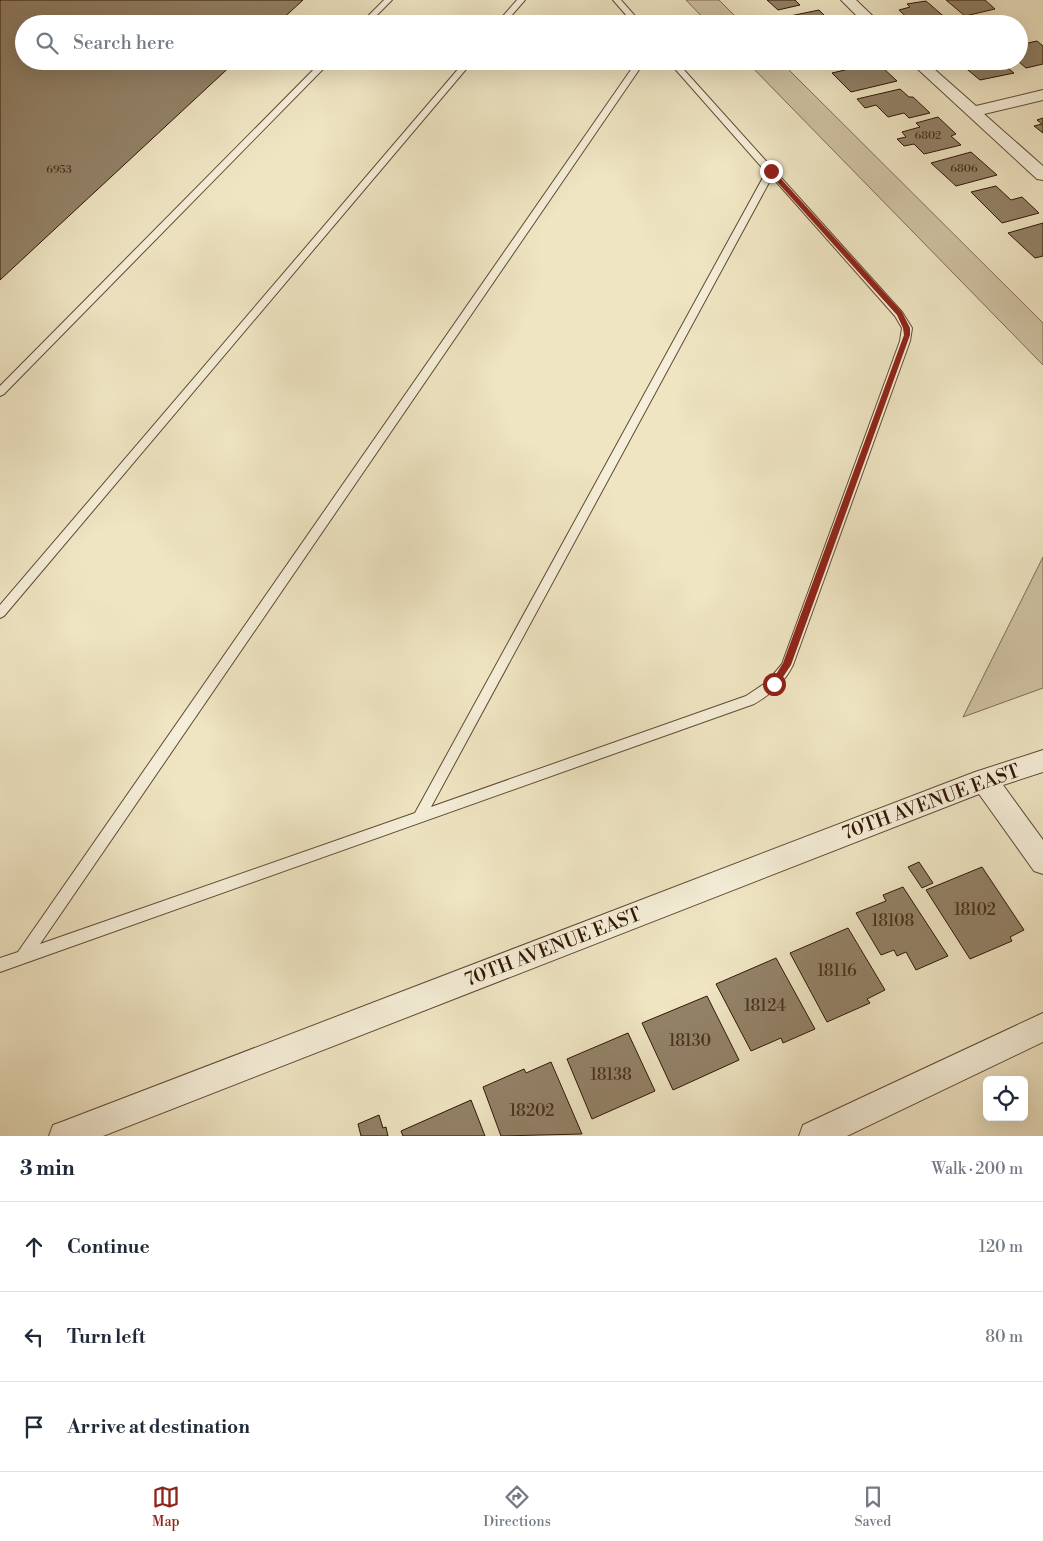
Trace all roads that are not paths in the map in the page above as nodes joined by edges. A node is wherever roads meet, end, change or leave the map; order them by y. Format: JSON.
{"nodes":[{"id":1,"x":388,"y":0,"type":"edge"},
{"id":2,"x":520,"y":0,"type":"edge"},
{"id":3,"x":617,"y":0,"type":"edge"},
{"id":4,"x":848,"y":0,"type":"edge"},
{"id":5,"x":373,"y":15,"type":"edge"},
{"id":6,"x":508,"y":15,"type":"edge"},
{"id":7,"x":630,"y":15,"type":"edge"},
{"id":8,"x":864,"y":15,"type":"edge"},
{"id":9,"x":318,"y":70,"type":"edge"},
{"id":10,"x":460,"y":70,"type":"edge"},
{"id":11,"x":635,"y":70,"type":"edge"},
{"id":12,"x":680,"y":70,"type":"edge"},
{"id":13,"x":926,"y":70,"type":"edge"},
{"id":14,"x":1043,"y":95,"type":"edge"},
{"id":15,"x":972,"y":112,"type":"junction"},
{"id":16,"x":771,"y":171,"type":"junction"},
{"id":17,"x":1043,"y":175,"type":"edge"},
{"id":18,"x":0,"y":392,"type":"edge"},
{"id":19,"x":0,"y":613,"type":"edge"},
{"id":20,"x":1043,"y":762,"type":"edge"},
{"id":21,"x":984,"y":780,"type":"junction"},
{"id":22,"x":418,"y":817,"type":"junction"},
{"id":23,"x":1043,"y":862,"type":"edge"},
{"id":24,"x":24,"y":957,"type":"junction"},
{"id":25,"x":0,"y":965,"type":"edge"},
{"id":26,"x":1043,"y":1027,"type":"edge"},
{"id":27,"x":64,"y":1136,"type":"edge"},
{"id":28,"x":814,"y":1136,"type":"edge"}],
"edges":[{"from":1,"to":5,"type":"lane"},
{"from":2,"to":6,"type":"lane"},
{"from":3,"to":7,"type":"lane"},
{"from":4,"to":8,"type":"street"},
{"from":9,"to":18,"type":"lane"},
{"from":10,"to":19,"type":"lane"},
{"from":11,"to":24,"type":"lane"},
{"from":12,"to":16,"type":"lane"},
{"from":13,"to":15,"type":"street"},
{"from":14,"to":15,"type":"street"},
{"from":15,"to":17,"type":"street"},
{"from":16,"to":22,"type":"lane"},
{"from":16,"to":22,"type":"lane"},
{"from":20,"to":21,"type":"street","name":"70TH AVENUE EAST"},
{"from":21,"to":23,"type":"street"},
{"from":21,"to":27,"type":"street","name":"70TH AVENUE EAST"},
{"from":22,"to":24,"type":"lane"},
{"from":24,"to":25,"type":"lane"},
{"from":26,"to":28,"type":"street"}]}
